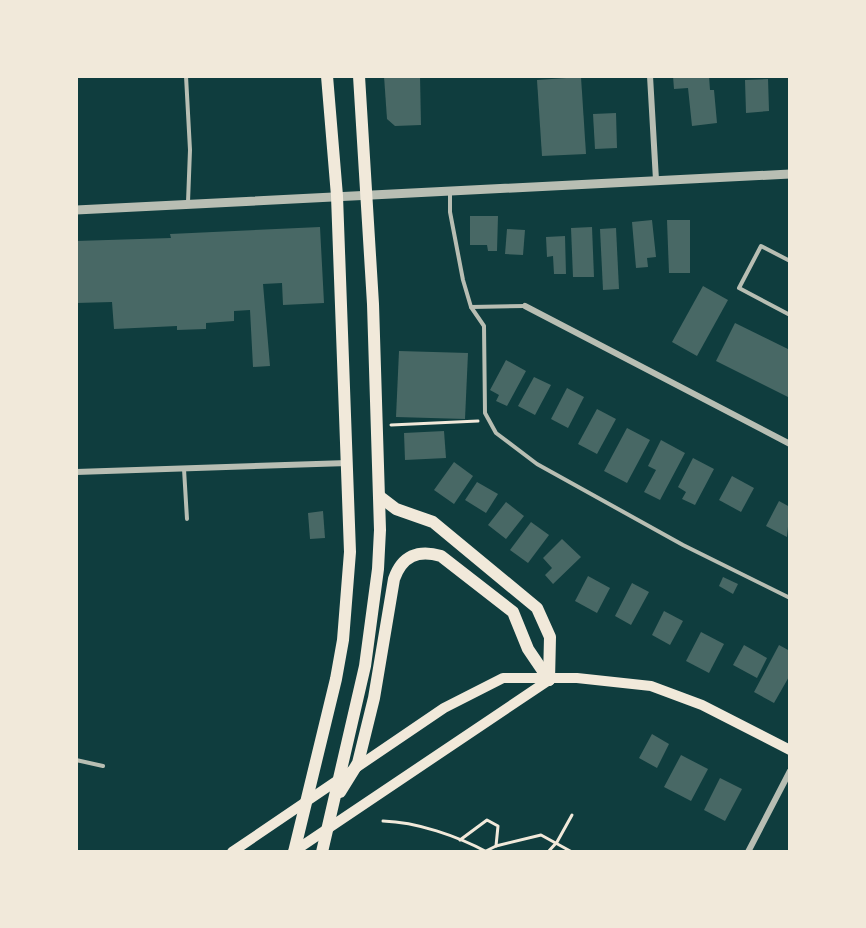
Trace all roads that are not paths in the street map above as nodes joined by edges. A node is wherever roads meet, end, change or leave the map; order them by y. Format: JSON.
{"nodes":[{"id":1,"x":186,"y":76,"type":"edge"},
{"id":2,"x":327,"y":76,"type":"edge"},
{"id":3,"x":359,"y":76,"type":"edge"},
{"id":4,"x":650,"y":76,"type":"edge"},
{"id":5,"x":789,"y":174,"type":"edge"},
{"id":6,"x":656,"y":180,"type":"junction"},
{"id":7,"x":450,"y":189,"type":"junction"},
{"id":8,"x":367,"y":194,"type":"junction"},
{"id":9,"x":337,"y":196,"type":"junction"},
{"id":10,"x":188,"y":203,"type":"junction"},
{"id":11,"x":76,"y":210,"type":"edge"},
{"id":12,"x":789,"y":261,"type":"edge"},
{"id":13,"x":525,"y":306,"type":"joint"},
{"id":14,"x":471,"y":307,"type":"junction"},
{"id":15,"x":789,"y":315,"type":"edge"},
{"id":16,"x":789,"y":444,"type":"edge"},
{"id":17,"x":348,"y":463,"type":"junction"},
{"id":18,"x":184,"y":469,"type":"junction"},
{"id":19,"x":76,"y":472,"type":"edge"},
{"id":20,"x":379,"y":496,"type":"junction"},
{"id":21,"x":187,"y":519,"type":"dead end"},
{"id":22,"x":789,"y":598,"type":"edge"},
{"id":23,"x":549,"y":680,"type":"junction"},
{"id":24,"x":789,"y":750,"type":"edge"},
{"id":25,"x":76,"y":760,"type":"edge"},
{"id":26,"x":103,"y":766,"type":"dead end"},
{"id":27,"x":789,"y":771,"type":"edge"},
{"id":28,"x":335,"y":801,"type":"junction"},
{"id":29,"x":232,"y":852,"type":"edge"},
{"id":30,"x":293,"y":852,"type":"edge"},
{"id":31,"x":322,"y":852,"type":"edge"},
{"id":32,"x":748,"y":852,"type":"edge"}],
"edges":[{"from":1,"to":10,"type":"lane"},
{"from":2,"to":9,"type":"highway"},
{"from":3,"to":8,"type":"highway"},
{"from":4,"to":6,"type":"street"},
{"from":5,"to":6,"type":"street"},
{"from":6,"to":7,"type":"street"},
{"from":7,"to":8,"type":"street"},
{"from":7,"to":14,"type":"lane"},
{"from":8,"to":9,"type":"street"},
{"from":8,"to":20,"type":"highway"},
{"from":9,"to":10,"type":"street"},
{"from":9,"to":17,"type":"highway"},
{"from":10,"to":11,"type":"street"},
{"from":12,"to":15,"type":"lane"},
{"from":13,"to":14,"type":"lane"},
{"from":13,"to":16,"type":"street"},
{"from":14,"to":22,"type":"lane"},
{"from":17,"to":18,"type":"street"},
{"from":17,"to":30,"type":"highway"},
{"from":18,"to":19,"type":"street"},
{"from":18,"to":21,"type":"lane"},
{"from":20,"to":23,"type":"highway"},
{"from":20,"to":28,"type":"highway"},
{"from":23,"to":24,"type":"main road"},
{"from":23,"to":28,"type":"highway"},
{"from":23,"to":29,"type":"main road"},
{"from":23,"to":30,"type":"main road"},
{"from":25,"to":26,"type":"lane"},
{"from":27,"to":32,"type":"street"},
{"from":28,"to":31,"type":"highway"}]}
